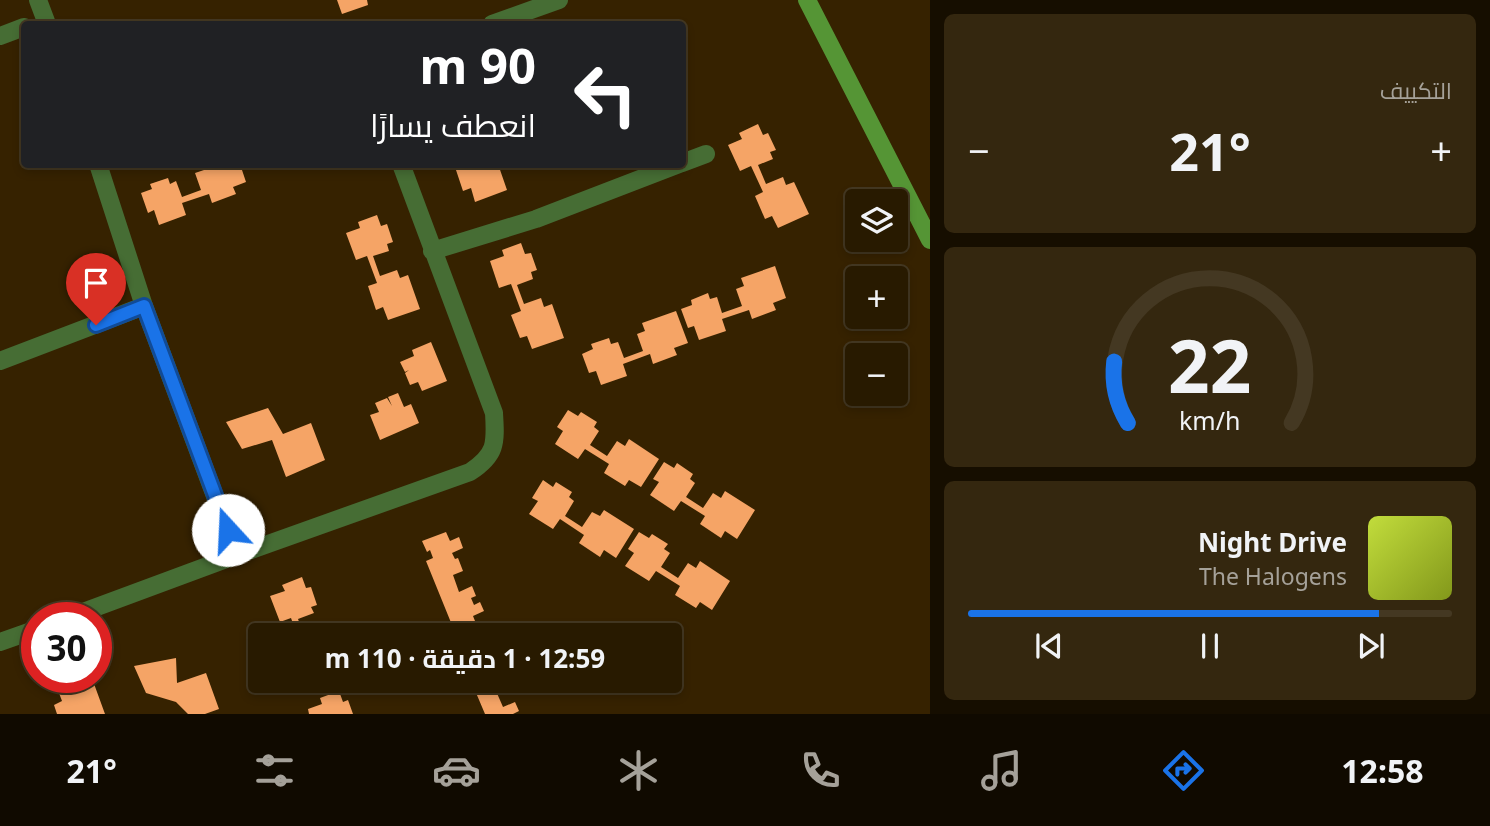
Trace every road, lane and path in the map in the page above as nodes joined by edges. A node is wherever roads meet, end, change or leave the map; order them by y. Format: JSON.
{"nodes":[{"id":1,"x":38,"y":0,"type":"edge"},
{"id":2,"x":559,"y":0,"type":"edge"},
{"id":3,"x":807,"y":0,"type":"edge"},
{"id":4,"x":42,"y":21,"type":"edge"},
{"id":5,"x":500,"y":21,"type":"edge"},
{"id":6,"x":21,"y":28,"type":"edge"},
{"id":7,"x":0,"y":36,"type":"edge"},
{"id":8,"x":706,"y":154,"type":"dead end"},
{"id":9,"x":686,"y":162,"type":"edge"},
{"id":10,"x":99,"y":168,"type":"edge"},
{"id":11,"x":402,"y":168,"type":"edge"},
{"id":12,"x":670,"y":168,"type":"edge"},
{"id":13,"x":930,"y":240,"type":"edge"},
{"id":14,"x":432,"y":251,"type":"junction"},
{"id":15,"x":144,"y":306,"type":"junction"},
{"id":16,"x":0,"y":361,"type":"edge"},
{"id":17,"x":237,"y":555,"type":"junction"},
{"id":18,"x":110,"y":602,"type":"edge"},
{"id":19,"x":21,"y":635,"type":"edge"},
{"id":20,"x":0,"y":642,"type":"edge"}],
"edges":[{"from":1,"to":4,"type":"street"},
{"from":2,"to":5,"type":"street"},
{"from":3,"to":13,"type":"street"},
{"from":6,"to":7,"type":"street"},
{"from":8,"to":9,"type":"street"},
{"from":10,"to":15,"type":"street"},
{"from":11,"to":14,"type":"street"},
{"from":12,"to":14,"type":"street"},
{"from":14,"to":17,"type":"street"},
{"from":15,"to":16,"type":"street"},
{"from":15,"to":17,"type":"street"},
{"from":17,"to":18,"type":"street"},
{"from":19,"to":20,"type":"street"}]}
